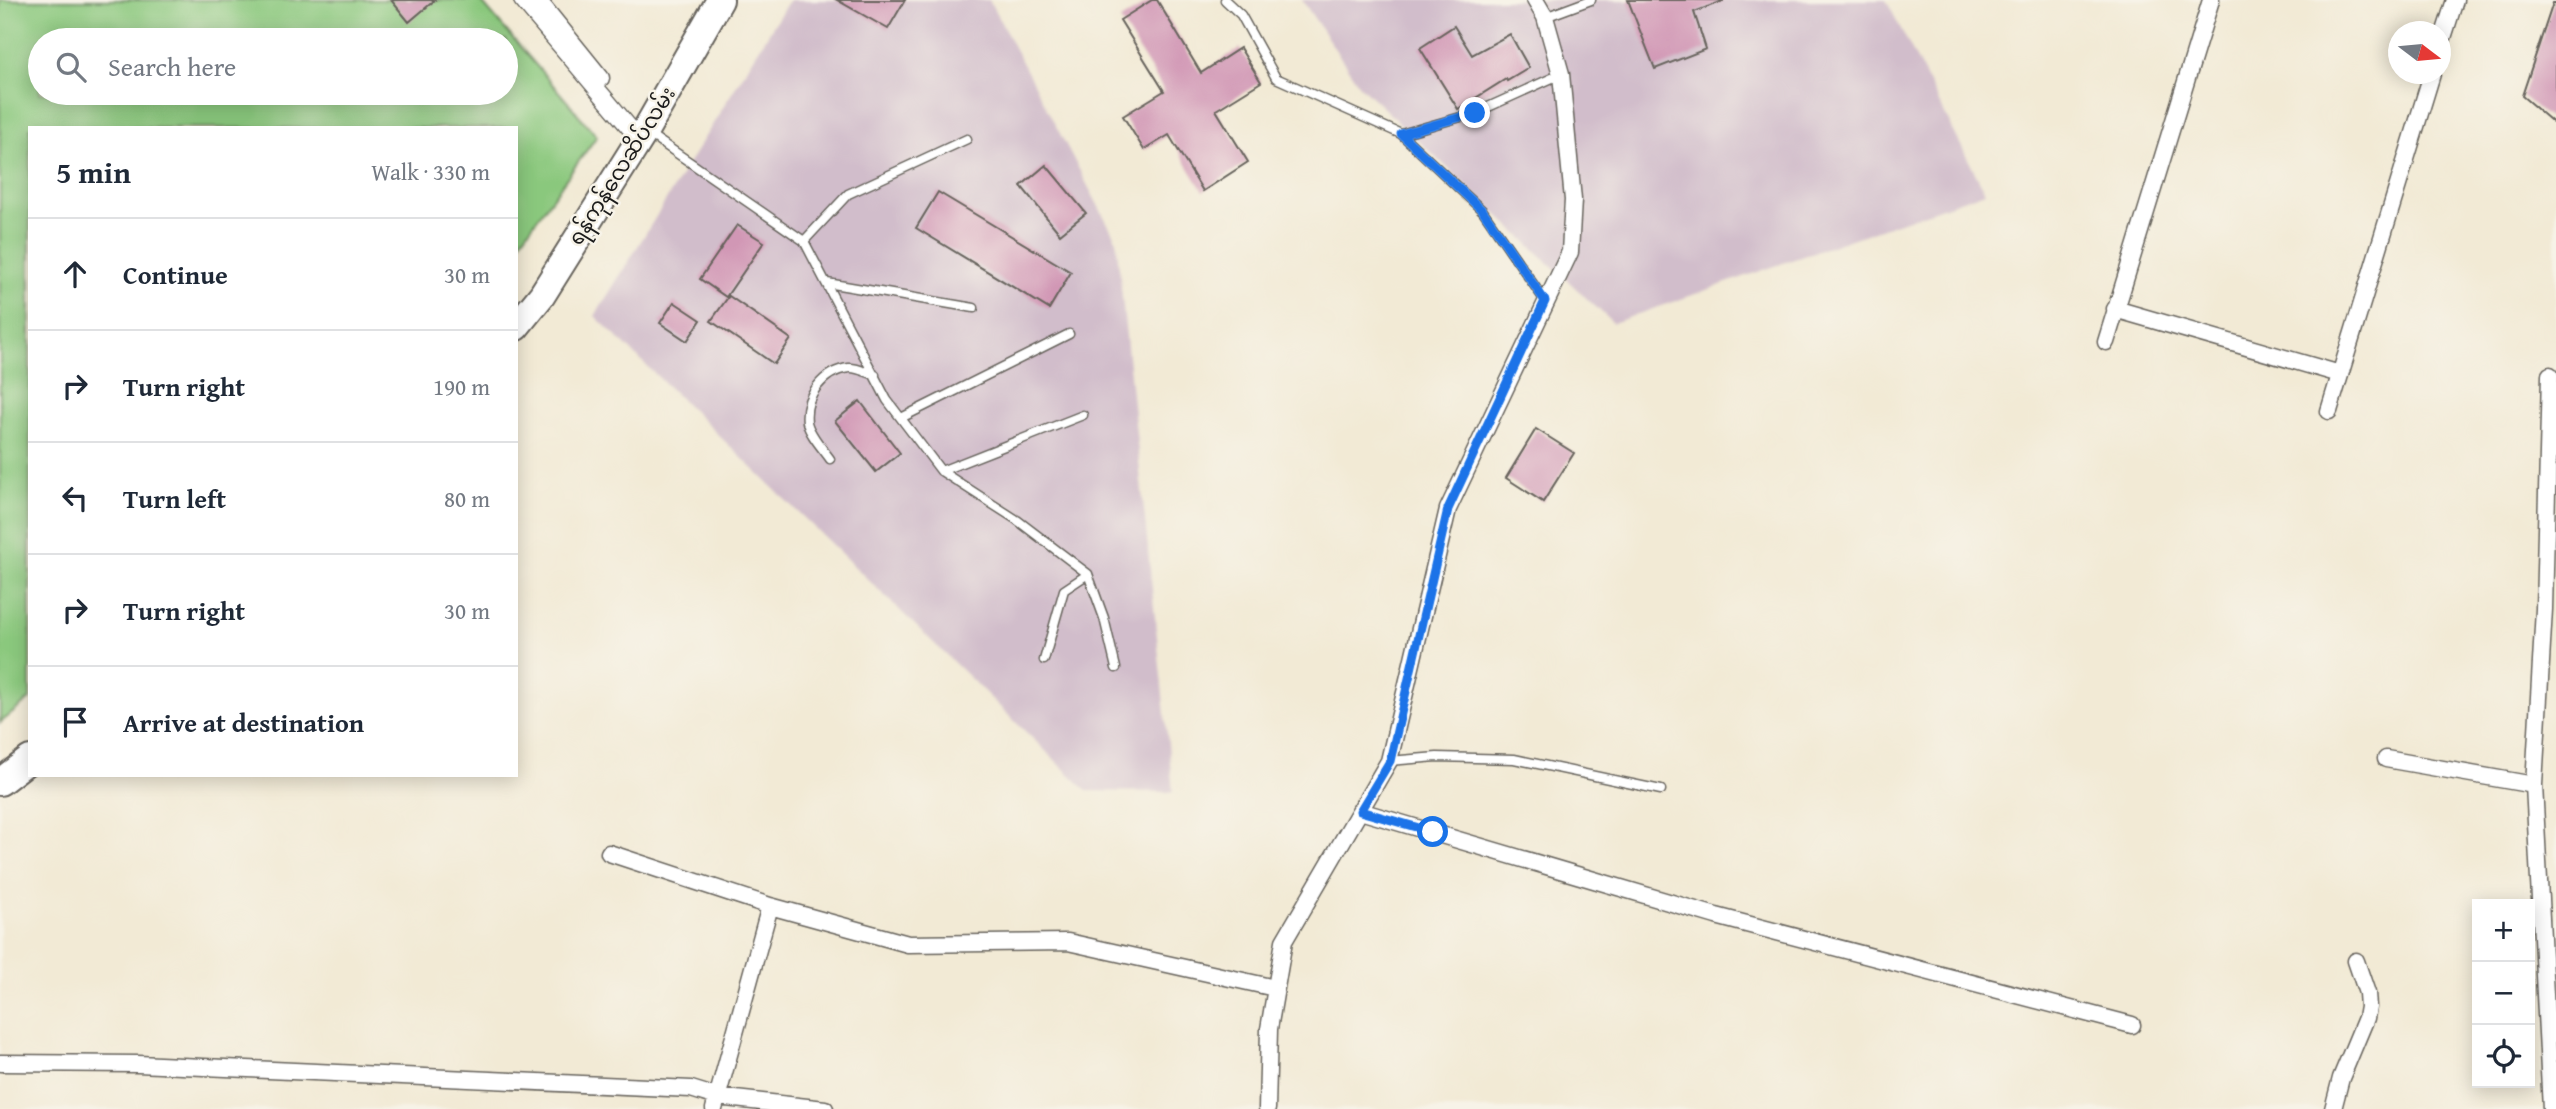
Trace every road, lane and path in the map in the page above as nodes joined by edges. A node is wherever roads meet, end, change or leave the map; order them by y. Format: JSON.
{"nodes":[{"id":1,"x":522,"y":0,"type":"edge"},
{"id":2,"x":538,"y":0,"type":"edge"},
{"id":3,"x":720,"y":0,"type":"edge"},
{"id":4,"x":1225,"y":0,"type":"edge"},
{"id":5,"x":1535,"y":0,"type":"edge"},
{"id":6,"x":1591,"y":0,"type":"edge"},
{"id":7,"x":2211,"y":0,"type":"edge"},
{"id":8,"x":2455,"y":0,"type":"edge"},
{"id":9,"x":1545,"y":17,"type":"junction"},
{"id":10,"x":2449,"y":21,"type":"edge"},
{"id":11,"x":1561,"y":75,"type":"junction"},
{"id":12,"x":2429,"y":84,"type":"edge"},
{"id":13,"x":1401,"y":134,"type":"junction"},
{"id":14,"x":642,"y":135,"type":"junction"},
{"id":15,"x":967,"y":139,"type":"dead end"},
{"id":16,"x":804,"y":241,"type":"junction"},
{"id":17,"x":827,"y":283,"type":"junction"},
{"id":18,"x":1545,"y":301,"type":"junction"},
{"id":19,"x":974,"y":308,"type":"dead end"},
{"id":20,"x":2115,"y":309,"type":"junction"},
{"id":21,"x":518,"y":325,"type":"edge"},
{"id":22,"x":1069,"y":334,"type":"dead end"},
{"id":23,"x":2106,"y":342,"type":"dead end"},
{"id":24,"x":2340,"y":374,"type":"junction"},
{"id":25,"x":875,"y":375,"type":"junction"},
{"id":26,"x":2550,"y":375,"type":"dead end"},
{"id":27,"x":2329,"y":411,"type":"dead end"},
{"id":28,"x":1083,"y":415,"type":"dead end"},
{"id":29,"x":901,"y":418,"type":"junction"},
{"id":30,"x":830,"y":459,"type":"dead end"},
{"id":31,"x":941,"y":471,"type":"junction"},
{"id":32,"x":1088,"y":574,"type":"junction"},
{"id":33,"x":2550,"y":606,"type":"edge"},
{"id":34,"x":1044,"y":660,"type":"dead end"},
{"id":35,"x":1116,"y":668,"type":"dead end"},
{"id":36,"x":2386,"y":759,"type":"dead end"},
{"id":37,"x":28,"y":760,"type":"edge"},
{"id":38,"x":1390,"y":761,"type":"junction"},
{"id":39,"x":0,"y":782,"type":"edge"},
{"id":40,"x":2534,"y":785,"type":"junction"},
{"id":41,"x":1661,"y":790,"type":"dead end"},
{"id":42,"x":1360,"y":811,"type":"junction"},
{"id":43,"x":609,"y":853,"type":"dead end"},
{"id":44,"x":770,"y":906,"type":"junction"},
{"id":45,"x":2356,"y":961,"type":"dead end"},
{"id":46,"x":1275,"y":988,"type":"junction"},
{"id":47,"x":2132,"y":1025,"type":"dead end"},
{"id":48,"x":0,"y":1063,"type":"edge"},
{"id":49,"x":715,"y":1103,"type":"edge"},
{"id":50,"x":825,"y":1109,"type":"edge"},
{"id":51,"x":1266,"y":1109,"type":"edge"},
{"id":52,"x":2333,"y":1109,"type":"edge"},
{"id":53,"x":2551,"y":1109,"type":"edge"}],
"edges":[{"from":1,"to":14,"type":"street"},
{"from":2,"to":14,"type":"street"},
{"from":3,"to":14,"type":"main road","name":"ရန်ကုန်လေဆိပ်လမ်း"},
{"from":4,"to":13,"type":"lane"},
{"from":5,"to":9,"type":"street"},
{"from":6,"to":9,"type":"lane"},
{"from":7,"to":20,"type":"street"},
{"from":8,"to":10,"type":"street"},
{"from":9,"to":11,"type":"street"},
{"from":11,"to":13,"type":"lane"},
{"from":11,"to":18,"type":"street"},
{"from":12,"to":24,"type":"street"},
{"from":13,"to":18,"type":"lane"},
{"from":14,"to":16,"type":"lane"},
{"from":14,"to":21,"type":"main road","name":"ရန်ကုန်လေဆိပ်လမ်း"},
{"from":15,"to":16,"type":"lane"},
{"from":16,"to":17,"type":"lane"},
{"from":17,"to":19,"type":"lane"},
{"from":17,"to":25,"type":"lane"},
{"from":18,"to":38,"type":"street"},
{"from":20,"to":23,"type":"street"},
{"from":20,"to":24,"type":"street"},
{"from":22,"to":29,"type":"lane"},
{"from":24,"to":27,"type":"street"},
{"from":25,"to":29,"type":"lane"},
{"from":25,"to":30,"type":"lane"},
{"from":26,"to":33,"type":"street"},
{"from":28,"to":31,"type":"lane"},
{"from":29,"to":31,"type":"lane"},
{"from":31,"to":32,"type":"lane"},
{"from":32,"to":34,"type":"lane"},
{"from":32,"to":35,"type":"lane"},
{"from":33,"to":40,"type":"street"},
{"from":36,"to":40,"type":"street"},
{"from":37,"to":39,"type":"main road"},
{"from":38,"to":41,"type":"lane"},
{"from":38,"to":42,"type":"street"},
{"from":40,"to":53,"type":"street"},
{"from":42,"to":46,"type":"street"},
{"from":42,"to":47,"type":"street"},
{"from":43,"to":44,"type":"street"},
{"from":44,"to":46,"type":"street"},
{"from":44,"to":49,"type":"street"},
{"from":45,"to":52,"type":"street"},
{"from":46,"to":51,"type":"street"},
{"from":48,"to":49,"type":"street"},
{"from":49,"to":50,"type":"street"}]}
